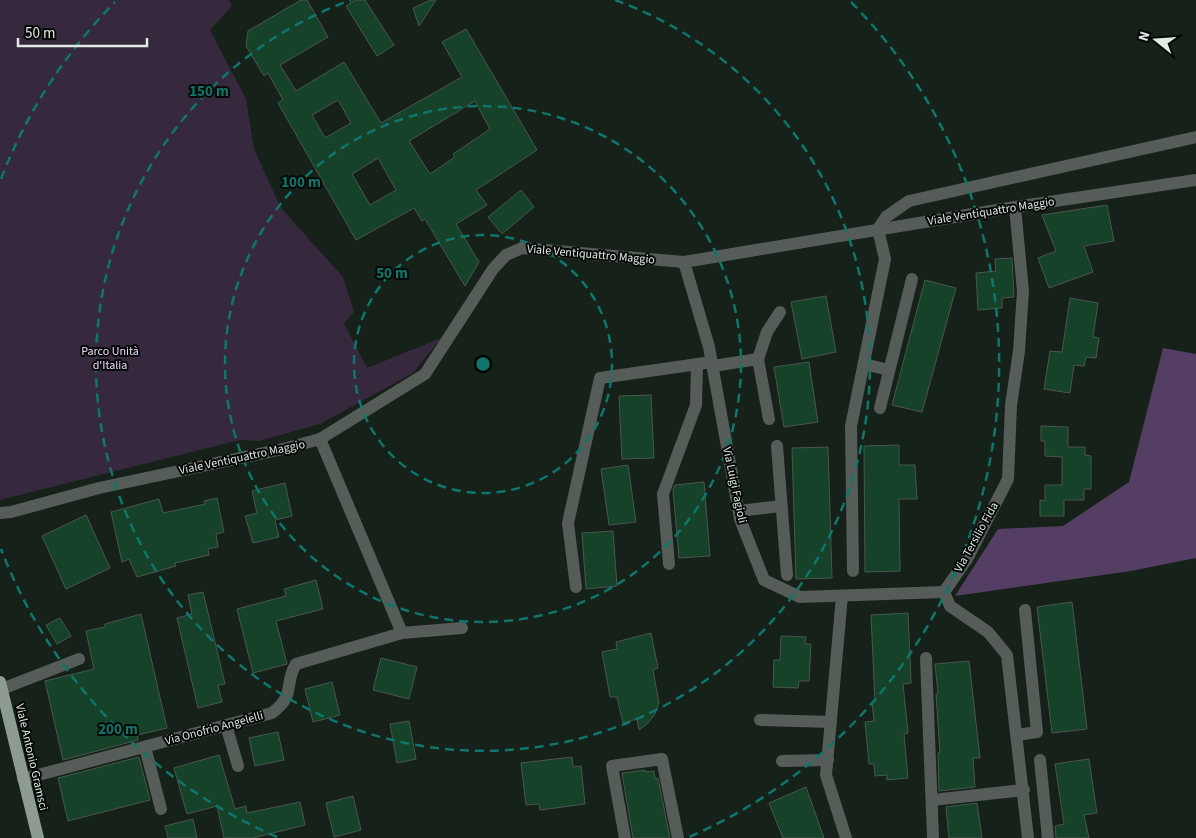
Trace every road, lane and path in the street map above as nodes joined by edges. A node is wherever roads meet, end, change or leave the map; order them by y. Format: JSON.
{"nodes":[{"id":1,"x":1196,"y":137,"type":"edge"},
{"id":2,"x":1196,"y":180,"type":"edge"},
{"id":3,"x":1015,"y":207,"type":"junction"},
{"id":4,"x":878,"y":230,"type":"junction"},
{"id":5,"x":684,"y":262,"type":"junction"},
{"id":6,"x":912,"y":279,"type":"dead end"},
{"id":7,"x":780,"y":312,"type":"dead end"},
{"id":8,"x":758,"y":359,"type":"junction"},
{"id":9,"x":697,"y":364,"type":"junction"},
{"id":10,"x":712,"y":364,"type":"junction"},
{"id":11,"x":864,"y":364,"type":"junction"},
{"id":12,"x":889,"y":370,"type":"junction"},
{"id":13,"x":880,"y":408,"type":"dead end"},
{"id":14,"x":769,"y":419,"type":"dead end"},
{"id":15,"x":320,"y":439,"type":"junction"},
{"id":16,"x":777,"y":446,"type":"dead end"},
{"id":17,"x":782,"y":506,"type":"junction"},
{"id":18,"x":738,"y":511,"type":"junction"},
{"id":19,"x":4,"y":515,"type":"edge"},
{"id":20,"x":669,"y":564,"type":"dead end"},
{"id":21,"x":853,"y":571,"type":"dead end"},
{"id":22,"x":787,"y":575,"type":"dead end"},
{"id":23,"x":576,"y":587,"type":"dead end"},
{"id":24,"x":944,"y":592,"type":"junction"},
{"id":25,"x":842,"y":596,"type":"junction"},
{"id":26,"x":1025,"y":610,"type":"dead end"},
{"id":27,"x":462,"y":628,"type":"dead end"},
{"id":28,"x":402,"y":633,"type":"junction"},
{"id":29,"x":926,"y":658,"type":"dead end"},
{"id":30,"x":79,"y":659,"type":"dead end"},
{"id":31,"x":1,"y":685,"type":"edge"},
{"id":32,"x":760,"y":720,"type":"dead end"},
{"id":33,"x":831,"y":722,"type":"junction"},
{"id":34,"x":226,"y":725,"type":"junction"},
{"id":35,"x":1017,"y":734,"type":"junction"},
{"id":36,"x":145,"y":747,"type":"junction"},
{"id":37,"x":828,"y":760,"type":"junction"},
{"id":38,"x":1040,"y":760,"type":"dead end"},
{"id":39,"x":782,"y":761,"type":"dead end"},
{"id":40,"x":238,"y":766,"type":"dead end"},
{"id":41,"x":23,"y":779,"type":"junction"},
{"id":42,"x":1024,"y":790,"type":"junction"},
{"id":43,"x":932,"y":800,"type":"junction"},
{"id":44,"x":161,"y":809,"type":"dead end"},
{"id":45,"x":38,"y":838,"type":"edge"},
{"id":46,"x":625,"y":838,"type":"edge"},
{"id":47,"x":678,"y":838,"type":"edge"},
{"id":48,"x":846,"y":838,"type":"edge"},
{"id":49,"x":934,"y":838,"type":"edge"},
{"id":50,"x":1028,"y":838,"type":"edge"},
{"id":51,"x":1048,"y":838,"type":"edge"}],
"edges":[{"from":1,"to":4,"type":"street"},
{"from":2,"to":3,"type":"street","name":"Viale Ventiquattro Maggio"},
{"from":3,"to":4,"type":"street","name":"Viale Ventiquattro Maggio"},
{"from":3,"to":24,"type":"street","name":"Via Tersilio Fida"},
{"from":4,"to":5,"type":"street","name":"Viale Ventiquattro Maggio"},
{"from":4,"to":11,"type":"street"},
{"from":5,"to":10,"type":"street","name":"Via Luigi Fagioli"},
{"from":5,"to":15,"type":"street","name":"Viale Ventiquattro Maggio"},
{"from":6,"to":12,"type":"street"},
{"from":7,"to":8,"type":"street"},
{"from":8,"to":10,"type":"street"},
{"from":8,"to":14,"type":"street"},
{"from":9,"to":10,"type":"street"},
{"from":9,"to":20,"type":"street"},
{"from":9,"to":23,"type":"street"},
{"from":10,"to":18,"type":"street","name":"Via Luigi Fagioli"},
{"from":11,"to":12,"type":"street"},
{"from":11,"to":21,"type":"street"},
{"from":12,"to":13,"type":"street"},
{"from":15,"to":19,"type":"street","name":"Viale Ventiquattro Maggio"},
{"from":15,"to":28,"type":"street"},
{"from":16,"to":17,"type":"street"},
{"from":17,"to":18,"type":"street"},
{"from":17,"to":22,"type":"street"},
{"from":18,"to":25,"type":"street","name":"Via Luigi Fagioli"},
{"from":24,"to":25,"type":"street","name":"Via Luigi Fagioli"},
{"from":24,"to":35,"type":"street"},
{"from":25,"to":33,"type":"street"},
{"from":26,"to":35,"type":"street"},
{"from":27,"to":28,"type":"street","name":"Via Onofrio Angelelli"},
{"from":28,"to":34,"type":"street","name":"Via Onofrio Angelelli"},
{"from":29,"to":43,"type":"street"},
{"from":30,"to":31,"type":"street"},
{"from":31,"to":41,"type":"main road","name":"Viale Antonio Gramsci"},
{"from":32,"to":33,"type":"street"},
{"from":33,"to":37,"type":"street"},
{"from":34,"to":36,"type":"street","name":"Via Onofrio Angelelli"},
{"from":34,"to":40,"type":"street"},
{"from":35,"to":42,"type":"street"},
{"from":36,"to":41,"type":"street","name":"Via Onofrio Angelelli"},
{"from":36,"to":44,"type":"street"},
{"from":37,"to":39,"type":"street"},
{"from":37,"to":48,"type":"street"},
{"from":38,"to":51,"type":"street"},
{"from":41,"to":45,"type":"main road","name":"Viale Antonio Gramsci"},
{"from":42,"to":43,"type":"street"},
{"from":42,"to":50,"type":"street"},
{"from":43,"to":49,"type":"street"},
{"from":46,"to":47,"type":"street"}]}
